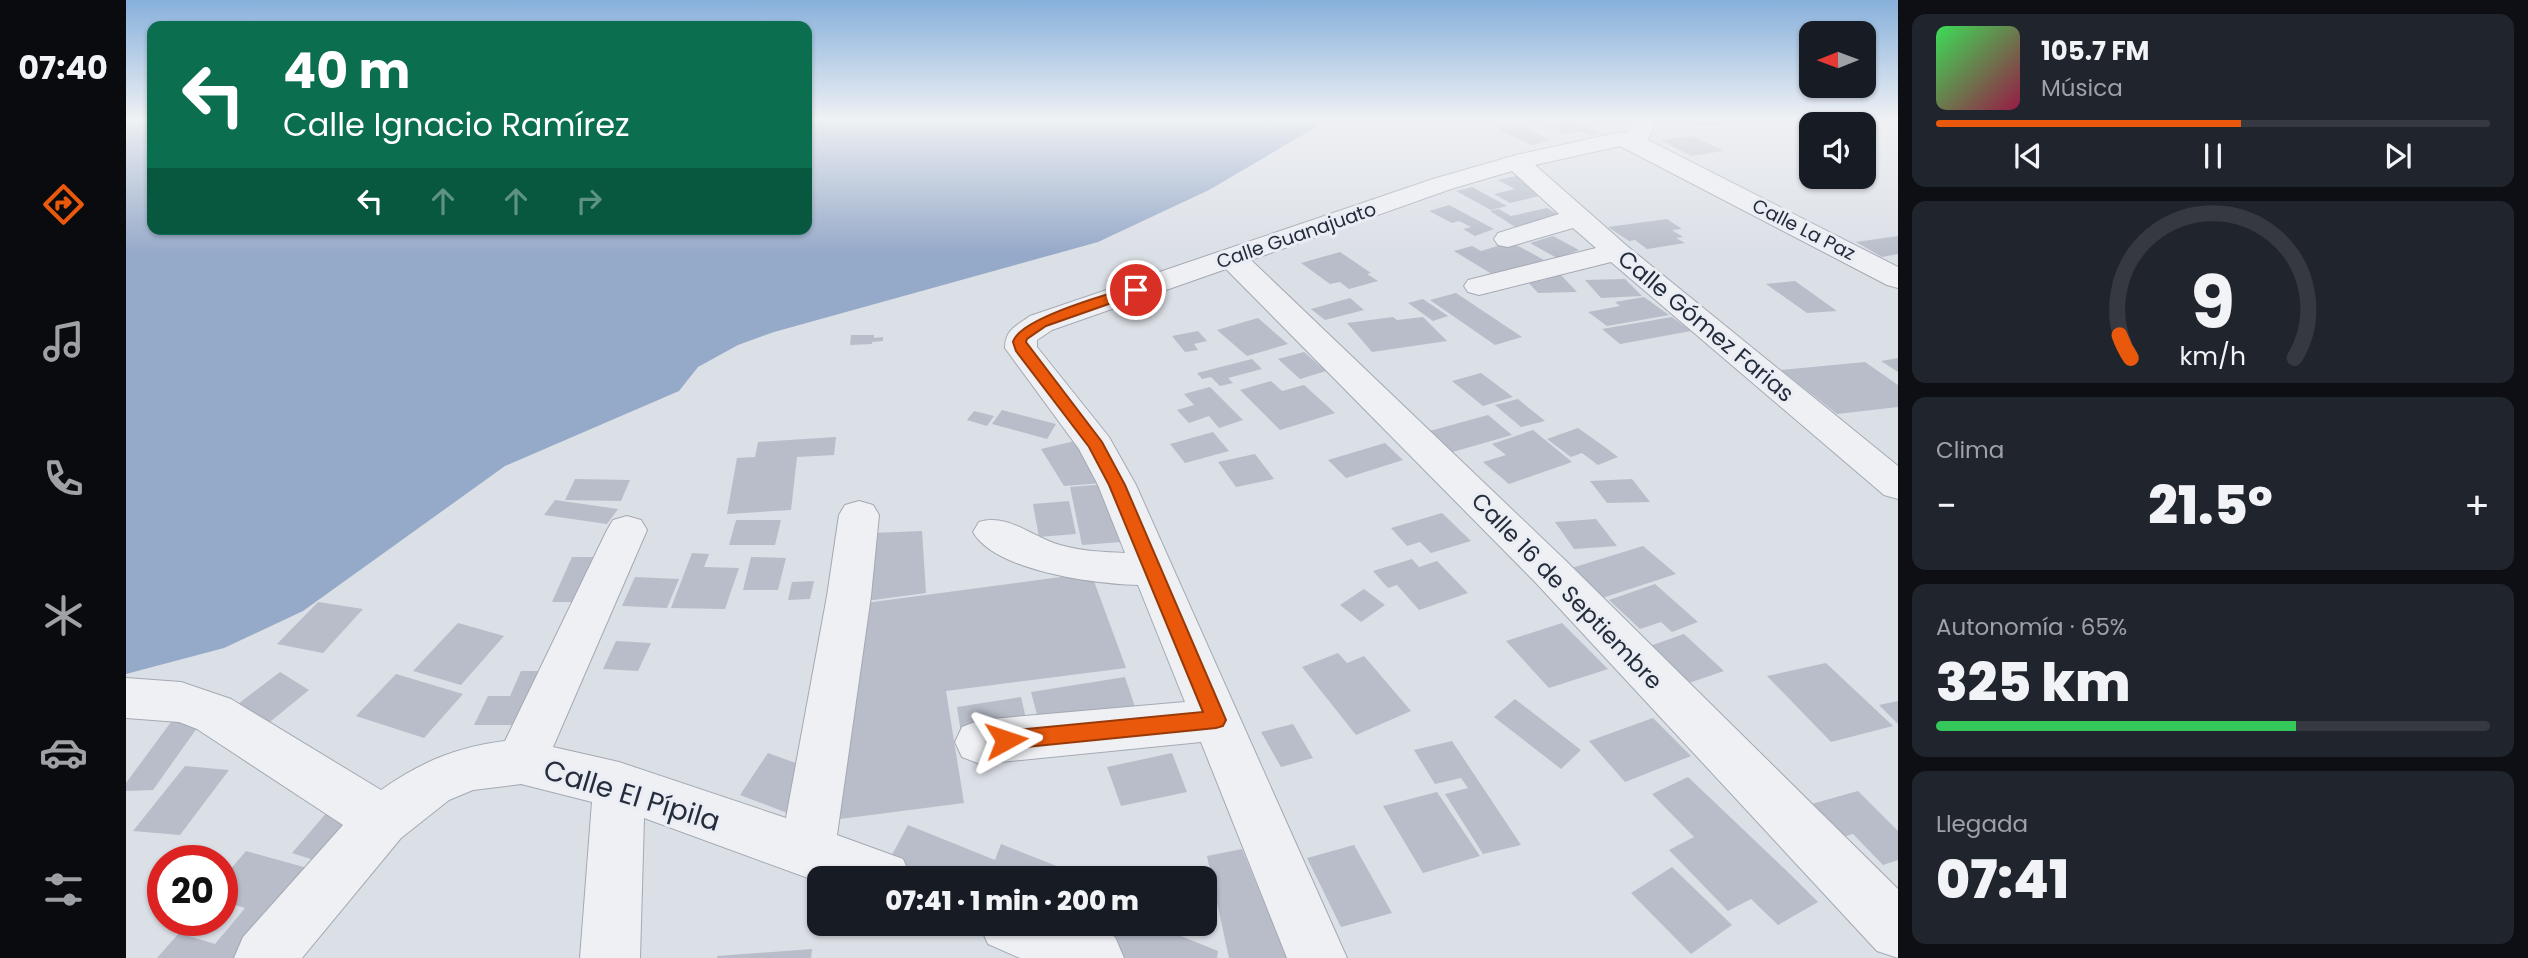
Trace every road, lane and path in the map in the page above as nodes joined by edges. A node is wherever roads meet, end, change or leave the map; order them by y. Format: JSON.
{"nodes":[{"id":1,"x":1507,"y":165,"type":"edge"},
{"id":2,"x":1519,"y":165,"type":"edge"},
{"id":3,"x":1690,"y":165,"type":"edge"},
{"id":4,"x":1579,"y":217,"type":"junction"},
{"id":5,"x":1508,"y":239,"type":"dead end"},
{"id":6,"x":1617,"y":252,"type":"junction"},
{"id":7,"x":1231,"y":257,"type":"junction"},
{"id":8,"x":1898,"y":279,"type":"edge"},
{"id":9,"x":1479,"y":286,"type":"dead end"},
{"id":10,"x":1898,"y":452,"type":"edge"},
{"id":11,"x":1860,"y":456,"type":"junction"},
{"id":12,"x":1898,"y":486,"type":"edge"},
{"id":13,"x":859,"y":515,"type":"dead end"},
{"id":14,"x":627,"y":530,"type":"dead end"},
{"id":15,"x":993,"y":532,"type":"dead end"},
{"id":16,"x":1153,"y":569,"type":"junction"},
{"id":17,"x":126,"y":698,"type":"edge"},
{"id":18,"x":1216,"y":720,"type":"junction"},
{"id":19,"x":980,"y":742,"type":"dead end"},
{"id":20,"x":521,"y":762,"type":"junction"},
{"id":21,"x":620,"y":785,"type":"junction"},
{"id":22,"x":382,"y":820,"type":"junction"},
{"id":23,"x":807,"y":851,"type":"junction"},
{"id":24,"x":849,"y":866,"type":"edge"},
{"id":25,"x":1898,"y":930,"type":"edge"},
{"id":26,"x":1038,"y":936,"type":"edge"},
{"id":27,"x":264,"y":958,"type":"edge"},
{"id":28,"x":610,"y":958,"type":"edge"},
{"id":29,"x":1094,"y":958,"type":"edge"},
{"id":30,"x":1317,"y":958,"type":"edge"}],
"edges":[{"from":1,"to":7,"type":"street","name":"Calle Guanajuato"},
{"from":2,"to":4,"type":"street","name":"Calle Gómez Farias"},
{"from":3,"to":8,"type":"street","name":"Calle La Paz"},
{"from":4,"to":5,"type":"street"},
{"from":4,"to":6,"type":"street","name":"Calle Gómez Farias"},
{"from":6,"to":9,"type":"street"},
{"from":6,"to":11,"type":"street","name":"Calle Gómez Farias"},
{"from":7,"to":16,"type":"street","name":"Calle Guanajuato"},
{"from":7,"to":25,"type":"street","name":"Calle 16 de Septiembre"},
{"from":10,"to":11,"type":"street"},
{"from":11,"to":12,"type":"street","name":"Calle Gómez Farias"},
{"from":13,"to":23,"type":"street"},
{"from":14,"to":20,"type":"street"},
{"from":15,"to":16,"type":"street"},
{"from":16,"to":18,"type":"street"},
{"from":17,"to":22,"type":"street"},
{"from":18,"to":19,"type":"street"},
{"from":18,"to":30,"type":"street"},
{"from":20,"to":21,"type":"street","name":"Calle El Pípila"},
{"from":20,"to":22,"type":"street","name":"Calle El Pípila"},
{"from":21,"to":23,"type":"street","name":"Calle El Pípila"},
{"from":21,"to":28,"type":"street"},
{"from":22,"to":27,"type":"street","name":"Calle El Pípila"},
{"from":23,"to":24,"type":"street","name":"Calle El Pípila"},
{"from":26,"to":29,"type":"street"}]}
